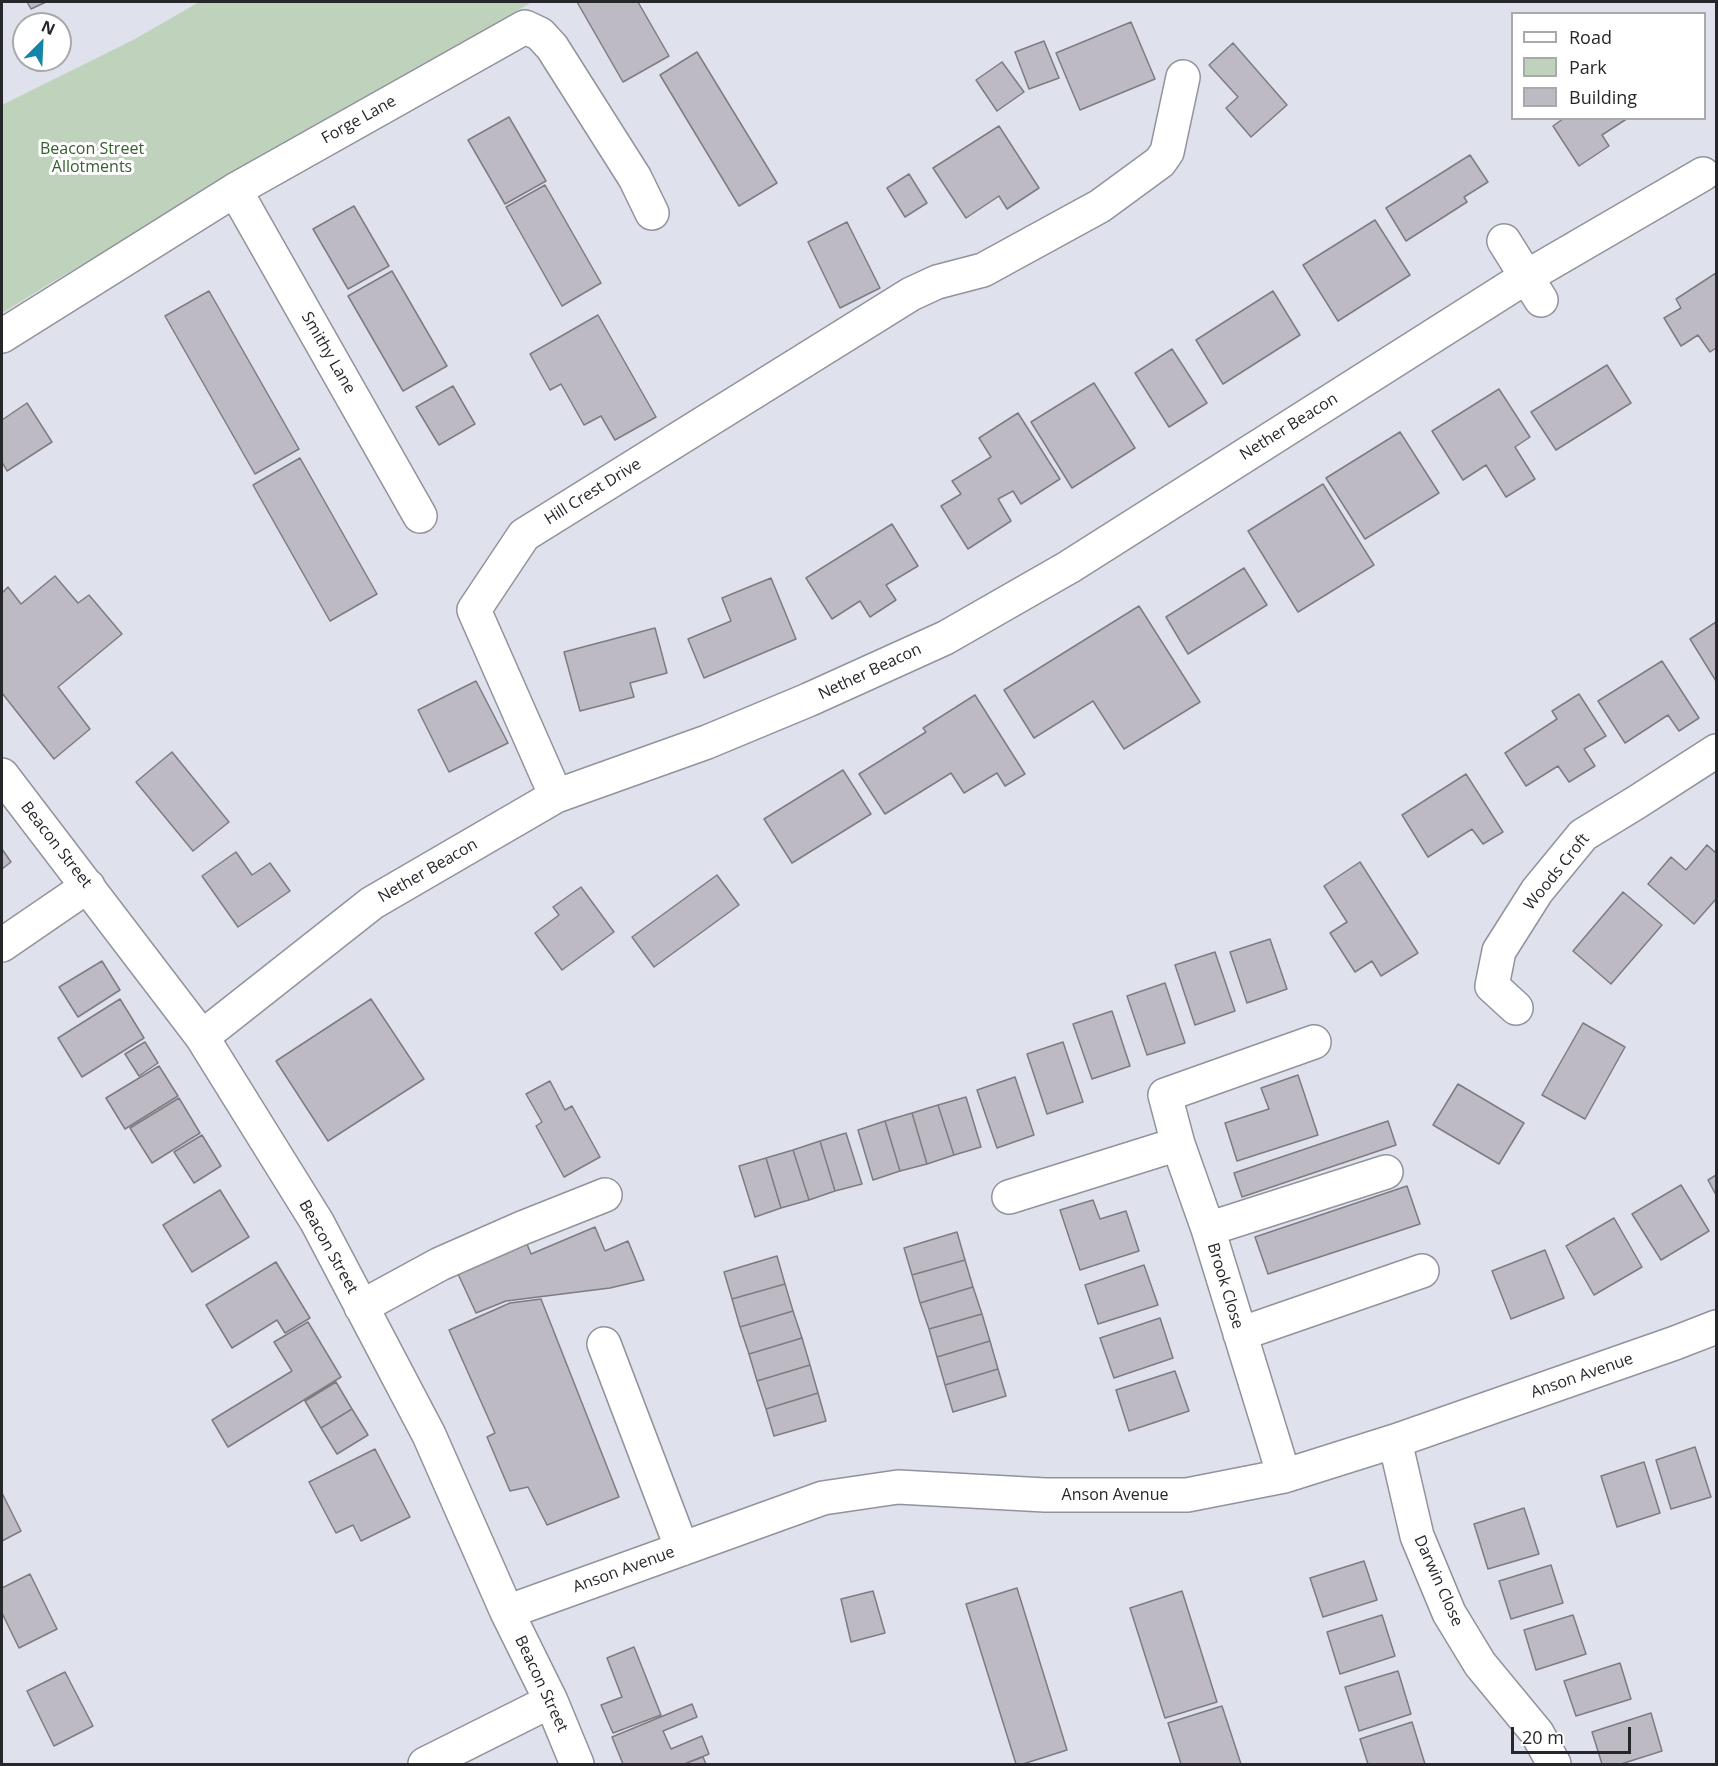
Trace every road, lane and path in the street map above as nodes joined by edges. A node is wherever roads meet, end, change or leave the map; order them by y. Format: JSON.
{"nodes":[{"id":1,"x":1183,"y":77,"type":"dead end"},
{"id":2,"x":1703,"y":174,"type":"dead end"},
{"id":3,"x":235,"y":190,"type":"junction"},
{"id":4,"x":652,"y":213,"type":"dead end"},
{"id":5,"x":1504,"y":241,"type":"dead end"},
{"id":6,"x":1534,"y":288,"type":"junction"},
{"id":7,"x":16,"y":317,"type":"edge"},
{"id":8,"x":418,"y":517,"type":"dead end"},
{"id":9,"x":1716,"y":752,"type":"edge"},
{"id":10,"x":2,"y":775,"type":"edge"},
{"id":11,"x":556,"y":796,"type":"junction"},
{"id":12,"x":88,"y":886,"type":"junction"},
{"id":13,"x":2,"y":945,"type":"edge"},
{"id":14,"x":1516,"y":1008,"type":"dead end"},
{"id":15,"x":202,"y":1037,"type":"junction"},
{"id":16,"x":1314,"y":1042,"type":"dead end"},
{"id":17,"x":1178,"y":1144,"type":"junction"},
{"id":18,"x":1386,"y":1172,"type":"dead end"},
{"id":19,"x":605,"y":1195,"type":"dead end"},
{"id":20,"x":1010,"y":1197,"type":"dead end"},
{"id":21,"x":1208,"y":1229,"type":"junction"},
{"id":22,"x":1422,"y":1271,"type":"dead end"},
{"id":23,"x":361,"y":1307,"type":"junction"},
{"id":24,"x":1716,"y":1326,"type":"edge"},
{"id":25,"x":1240,"y":1334,"type":"junction"},
{"id":26,"x":604,"y":1344,"type":"dead end"},
{"id":27,"x":1395,"y":1441,"type":"junction"},
{"id":28,"x":1284,"y":1476,"type":"junction"},
{"id":29,"x":682,"y":1549,"type":"junction"},
{"id":30,"x":507,"y":1612,"type":"junction"},
{"id":31,"x":551,"y":1701,"type":"junction"},
{"id":32,"x":425,"y":1764,"type":"edge"},
{"id":33,"x":577,"y":1764,"type":"edge"},
{"id":34,"x":1554,"y":1764,"type":"edge"}],
"edges":[{"from":1,"to":11,"type":"street","name":"Hill Crest Drive"},
{"from":2,"to":6,"type":"street","name":"Nether Beacon"},
{"from":3,"to":4,"type":"street","name":"Forge Lane"},
{"from":3,"to":7,"type":"street","name":"Forge Lane"},
{"from":3,"to":8,"type":"street","name":"Smithy Lane"},
{"from":5,"to":6,"type":"street"},
{"from":6,"to":11,"type":"street","name":"Nether Beacon"},
{"from":9,"to":14,"type":"street","name":"Woods Croft"},
{"from":10,"to":12,"type":"street","name":"Beacon Street"},
{"from":11,"to":15,"type":"street","name":"Nether Beacon"},
{"from":12,"to":13,"type":"street"},
{"from":12,"to":15,"type":"street","name":"Beacon Street"},
{"from":15,"to":23,"type":"street","name":"Beacon Street"},
{"from":16,"to":17,"type":"street","name":"Brook Close"},
{"from":17,"to":20,"type":"street"},
{"from":17,"to":21,"type":"street","name":"Brook Close"},
{"from":18,"to":21,"type":"street"},
{"from":19,"to":23,"type":"street"},
{"from":21,"to":25,"type":"street","name":"Brook Close"},
{"from":22,"to":25,"type":"street"},
{"from":23,"to":30,"type":"street","name":"Beacon Street"},
{"from":24,"to":27,"type":"street","name":"Anson Avenue"},
{"from":25,"to":28,"type":"street","name":"Brook Close"},
{"from":26,"to":29,"type":"street"},
{"from":27,"to":28,"type":"street","name":"Anson Avenue"},
{"from":27,"to":34,"type":"street","name":"Darwin Close"},
{"from":28,"to":29,"type":"street","name":"Anson Avenue"},
{"from":29,"to":30,"type":"street","name":"Anson Avenue"},
{"from":30,"to":31,"type":"street","name":"Beacon Street"},
{"from":31,"to":32,"type":"street"},
{"from":31,"to":33,"type":"street","name":"Beacon Street"}]}
